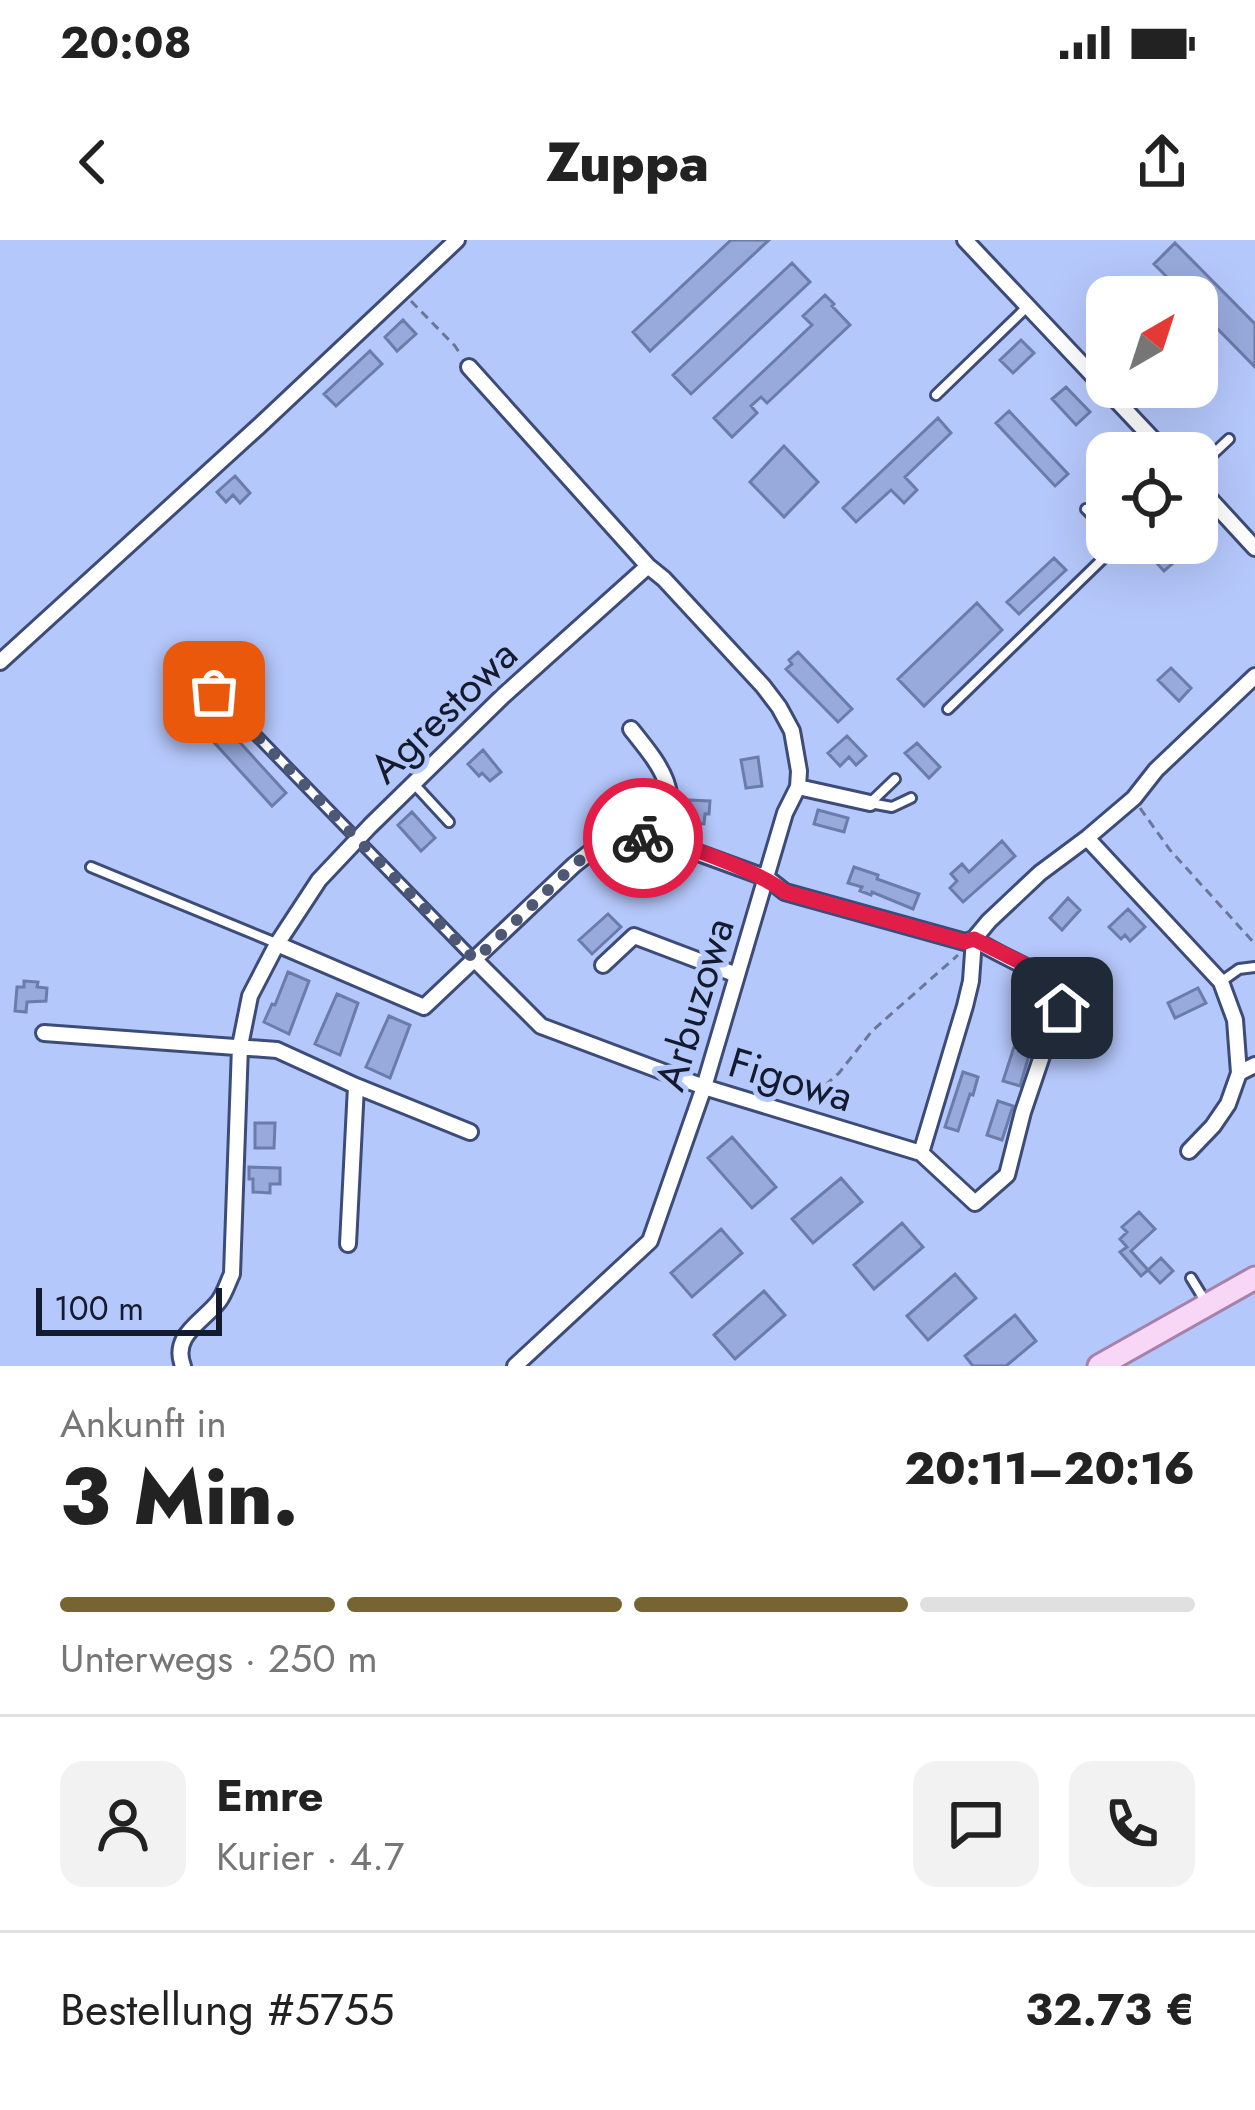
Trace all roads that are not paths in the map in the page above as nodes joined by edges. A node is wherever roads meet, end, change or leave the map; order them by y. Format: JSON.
{"nodes":[{"id":1,"x":457,"y":240,"type":"edge"},
{"id":2,"x":965,"y":240,"type":"edge"},
{"id":3,"x":1027,"y":307,"type":"junction"},
{"id":4,"x":469,"y":367,"type":"road end"},
{"id":5,"x":936,"y":395,"type":"dead end"},
{"id":6,"x":1146,"y":432,"type":"edge"},
{"id":7,"x":1229,"y":439,"type":"dead end"},
{"id":8,"x":1218,"y":449,"type":"edge"},
{"id":9,"x":1218,"y":508,"type":"edge"},
{"id":10,"x":1255,"y":548,"type":"edge"},
{"id":11,"x":1097,"y":564,"type":"edge"},
{"id":12,"x":648,"y":566,"type":"junction"},
{"id":13,"x":0,"y":662,"type":"edge"},
{"id":14,"x":1255,"y":676,"type":"edge"},
{"id":15,"x":214,"y":692,"type":"dead end"},
{"id":16,"x":948,"y":709,"type":"dead end"},
{"id":17,"x":631,"y":729,"type":"dead end"},
{"id":18,"x":895,"y":779,"type":"dead end"},
{"id":19,"x":414,"y":784,"type":"junction"},
{"id":20,"x":798,"y":787,"type":"junction"},
{"id":21,"x":911,"y":798,"type":"dead end"},
{"id":22,"x":869,"y":802,"type":"junction"},
{"id":23,"x":449,"y":822,"type":"dead end"},
{"id":24,"x":1088,"y":838,"type":"junction"},
{"id":25,"x":356,"y":840,"type":"junction"},
{"id":26,"x":671,"y":843,"type":"junction"},
{"id":27,"x":91,"y":867,"type":"dead end"},
{"id":28,"x":767,"y":878,"type":"junction"},
{"id":29,"x":970,"y":941,"type":"junction"},
{"id":30,"x":277,"y":944,"type":"junction"},
{"id":31,"x":475,"y":960,"type":"junction"},
{"id":32,"x":603,"y":964,"type":"dead end"},
{"id":33,"x":1255,"y":968,"type":"edge"},
{"id":34,"x":737,"y":975,"type":"junction"},
{"id":35,"x":1221,"y":982,"type":"junction"},
{"id":36,"x":44,"y":1033,"type":"dead end"},
{"id":37,"x":240,"y":1046,"type":"junction"},
{"id":38,"x":1255,"y":1065,"type":"edge"},
{"id":39,"x":1239,"y":1073,"type":"junction"},
{"id":40,"x":356,"y":1086,"type":"junction"},
{"id":41,"x":704,"y":1087,"type":"junction"},
{"id":42,"x":470,"y":1132,"type":"dead end"},
{"id":43,"x":1189,"y":1150,"type":"dead end"},
{"id":44,"x":921,"y":1153,"type":"junction"},
{"id":45,"x":348,"y":1244,"type":"dead end"},
{"id":46,"x":1191,"y":1278,"type":"dead end"},
{"id":47,"x":1255,"y":1278,"type":"edge"},
{"id":48,"x":1207,"y":1305,"type":"junction"},
{"id":49,"x":182,"y":1366,"type":"edge"},
{"id":50,"x":515,"y":1366,"type":"edge"},
{"id":51,"x":1099,"y":1366,"type":"edge"}],
"edges":[{"from":1,"to":13,"type":"street"},
{"from":2,"to":3,"type":"street"},
{"from":3,"to":5,"type":"lane"},
{"from":3,"to":6,"type":"street"},
{"from":4,"to":12,"type":"street","name":"Arbuzowa"},
{"from":7,"to":8,"type":"lane"},
{"from":9,"to":10,"type":"street"},
{"from":11,"to":16,"type":"lane"},
{"from":12,"to":19,"type":"street","name":"Agrestowa"},
{"from":12,"to":20,"type":"street","name":"Arbuzowa"},
{"from":14,"to":24,"type":"street"},
{"from":15,"to":25,"type":"lane","name":"Figowa"},
{"from":17,"to":26,"type":"street"},
{"from":18,"to":22,"type":"lane"},
{"from":19,"to":23,"type":"lane"},
{"from":19,"to":25,"type":"street","name":"Agrestowa"},
{"from":20,"to":22,"type":"street"},
{"from":20,"to":28,"type":"street","name":"Arbuzowa"},
{"from":21,"to":22,"type":"lane"},
{"from":24,"to":29,"type":"street"},
{"from":24,"to":35,"type":"street"},
{"from":25,"to":30,"type":"street","name":"Agrestowa"},
{"from":25,"to":31,"type":"lane","name":"Figowa"},
{"from":26,"to":28,"type":"street"},
{"from":26,"to":31,"type":"street"},
{"from":27,"to":30,"type":"lane"},
{"from":28,"to":29,"type":"street"},
{"from":28,"to":34,"type":"street","name":"Arbuzowa"},
{"from":29,"to":44,"type":"street"},
{"from":29,"to":44,"type":"street","name":"Figowa"},
{"from":30,"to":31,"type":"street"},
{"from":30,"to":37,"type":"street","name":"Agrestowa"},
{"from":31,"to":41,"type":"street","name":"Figowa"},
{"from":32,"to":34,"type":"street"},
{"from":33,"to":35,"type":"lane"},
{"from":34,"to":41,"type":"street","name":"Arbuzowa"},
{"from":35,"to":39,"type":"street"},
{"from":36,"to":37,"type":"street"},
{"from":37,"to":40,"type":"street"},
{"from":37,"to":49,"type":"street","name":"Agrestowa"},
{"from":38,"to":39,"type":"street"},
{"from":39,"to":43,"type":"street"},
{"from":40,"to":42,"type":"street"},
{"from":40,"to":45,"type":"street"},
{"from":41,"to":44,"type":"street","name":"Figowa"},
{"from":41,"to":50,"type":"street","name":"Arbuzowa"},
{"from":46,"to":48,"type":"lane"},
{"from":47,"to":48,"type":"main road"},
{"from":48,"to":51,"type":"main road"}]}
